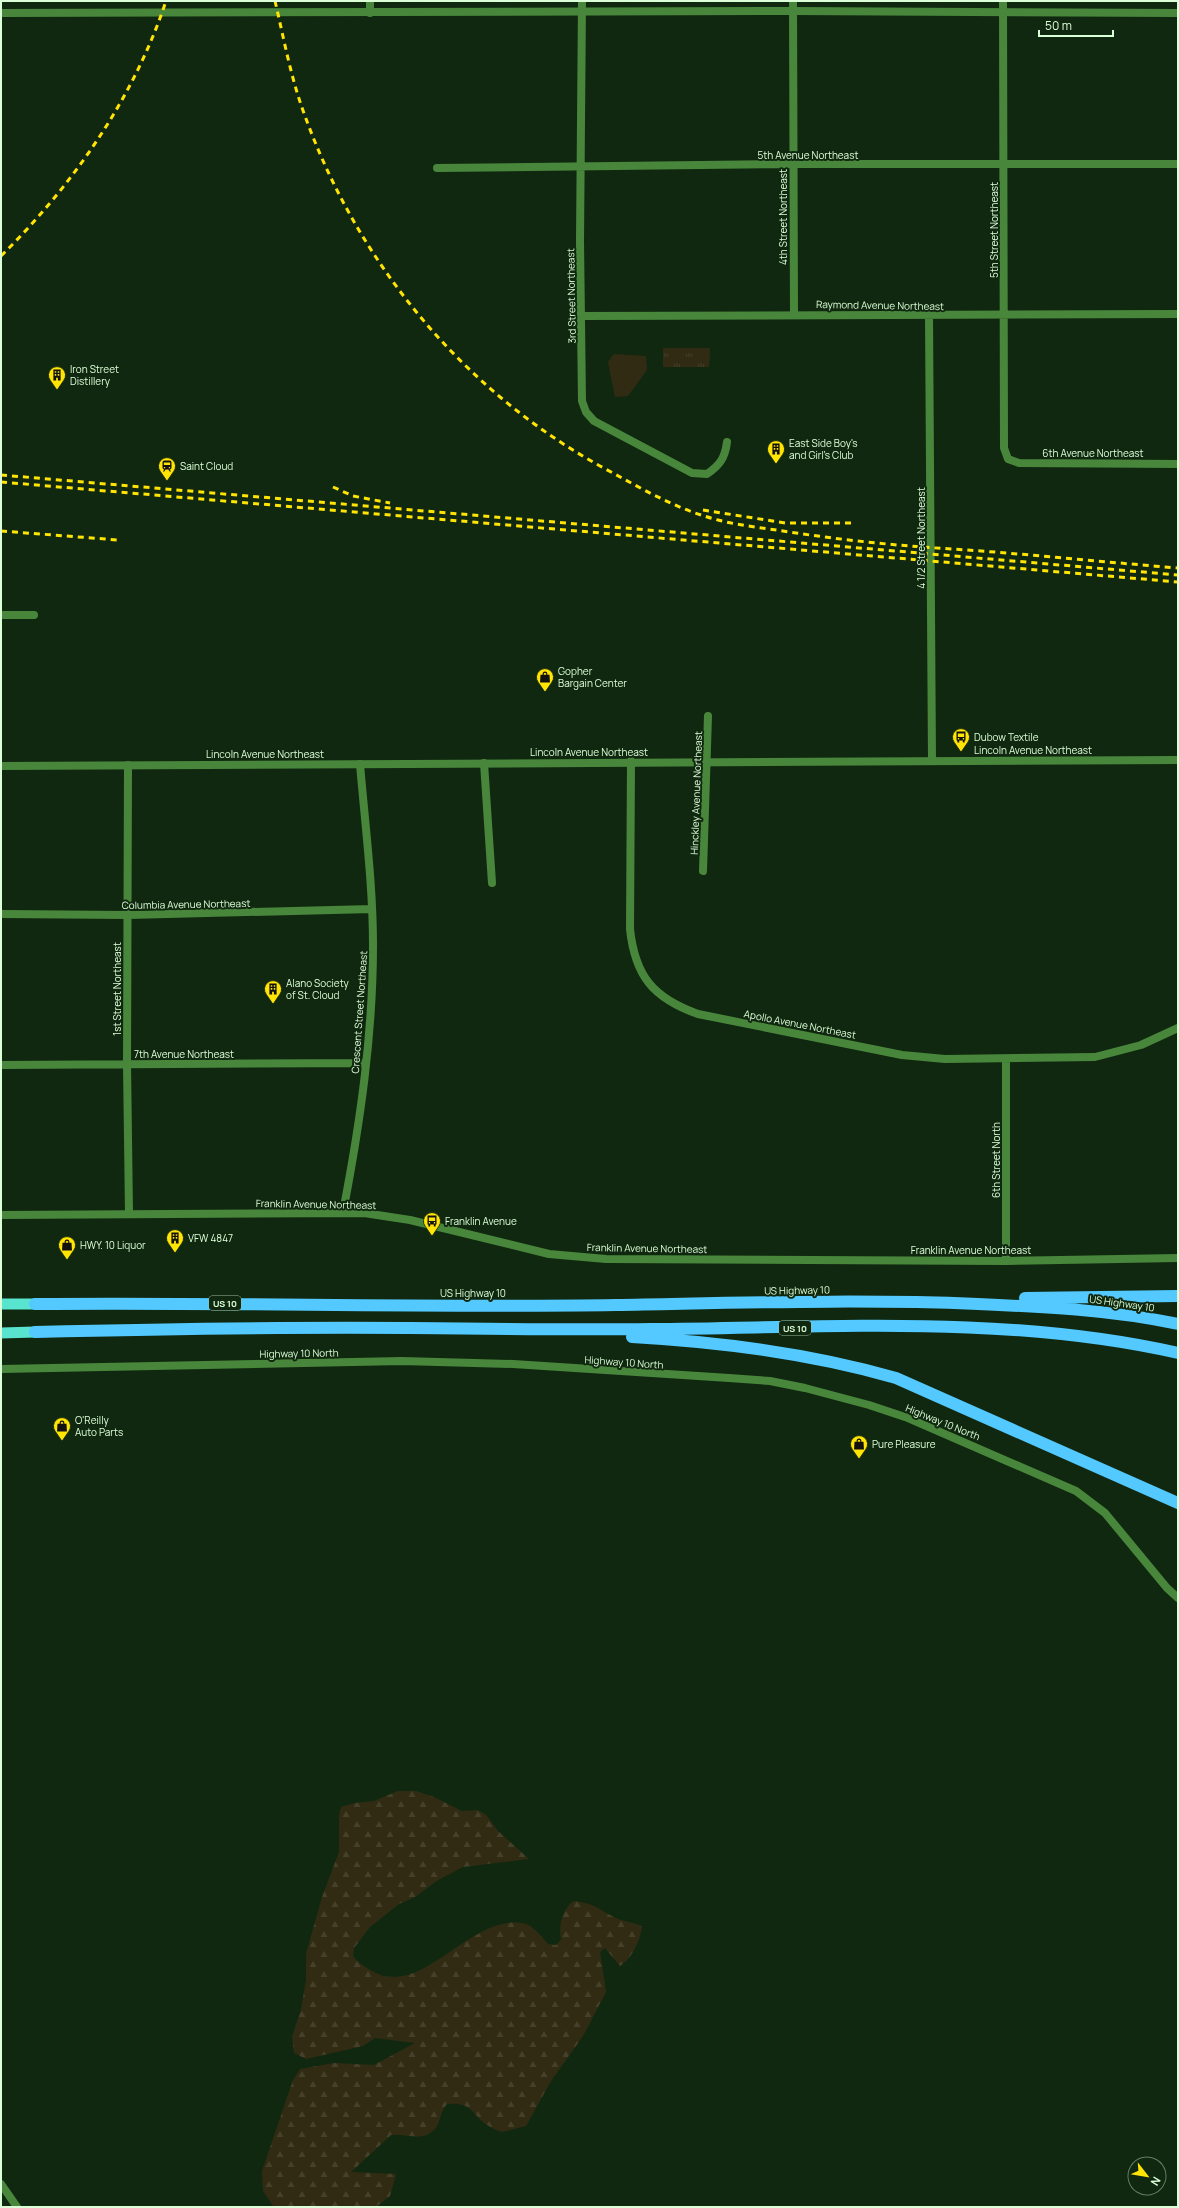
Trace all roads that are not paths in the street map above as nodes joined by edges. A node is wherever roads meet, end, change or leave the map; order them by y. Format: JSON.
{"nodes":[{"id":1,"x":370,"y":1,"type":"edge"},
{"id":2,"x":582,"y":1,"type":"edge"},
{"id":3,"x":793,"y":1,"type":"edge"},
{"id":4,"x":1003,"y":1,"type":"edge"},
{"id":5,"x":793,"y":11,"type":"junction"},
{"id":6,"x":1,"y":13,"type":"edge"},
{"id":7,"x":370,"y":13,"type":"junction"},
{"id":8,"x":582,"y":13,"type":"junction"},
{"id":9,"x":1003,"y":13,"type":"junction"},
{"id":10,"x":1178,"y":13,"type":"edge"},
{"id":11,"x":793,"y":164,"type":"junction"},
{"id":12,"x":1178,"y":164,"type":"edge"},
{"id":13,"x":582,"y":166,"type":"junction"},
{"id":14,"x":1004,"y":166,"type":"junction"},
{"id":15,"x":437,"y":168,"type":"dead end"},
{"id":16,"x":794,"y":314,"type":"junction"},
{"id":17,"x":1004,"y":314,"type":"junction"},
{"id":18,"x":1178,"y":314,"type":"edge"},
{"id":19,"x":582,"y":316,"type":"junction"},
{"id":20,"x":929,"y":316,"type":"junction"},
{"id":21,"x":727,"y":442,"type":"dead end"},
{"id":22,"x":1008,"y":459,"type":"joint"},
{"id":23,"x":1178,"y":464,"type":"edge"},
{"id":24,"x":1,"y":615,"type":"edge"},
{"id":25,"x":34,"y":616,"type":"dead end"},
{"id":26,"x":708,"y":716,"type":"dead end"},
{"id":27,"x":1178,"y":760,"type":"edge"},
{"id":28,"x":707,"y":761,"type":"junction"},
{"id":29,"x":932,"y":761,"type":"junction"},
{"id":30,"x":631,"y":762,"type":"junction"},
{"id":31,"x":484,"y":763,"type":"junction"},
{"id":32,"x":360,"y":764,"type":"junction"},
{"id":33,"x":128,"y":765,"type":"junction"},
{"id":34,"x":1,"y":766,"type":"edge"},
{"id":35,"x":703,"y":871,"type":"dead end"},
{"id":36,"x":492,"y":883,"type":"dead end"},
{"id":37,"x":372,"y":909,"type":"junction"},
{"id":38,"x":1,"y":914,"type":"edge"},
{"id":39,"x":128,"y":915,"type":"junction"},
{"id":40,"x":1178,"y":1028,"type":"edge"},
{"id":41,"x":1006,"y":1060,"type":"junction"},
{"id":42,"x":366,"y":1063,"type":"junction"},
{"id":43,"x":127,"y":1064,"type":"junction"},
{"id":44,"x":1,"y":1065,"type":"edge"},
{"id":45,"x":343,"y":1212,"type":"junction"},
{"id":46,"x":129,"y":1213,"type":"junction"},
{"id":47,"x":1,"y":1215,"type":"edge"},
{"id":48,"x":1178,"y":1258,"type":"edge"},
{"id":49,"x":1006,"y":1261,"type":"junction"},
{"id":50,"x":1178,"y":1296,"type":"edge"},
{"id":51,"x":927,"y":1302,"type":"junction"},
{"id":52,"x":1,"y":1304,"type":"edge"},
{"id":53,"x":35,"y":1304,"type":"joint"},
{"id":54,"x":1178,"y":1324,"type":"edge"},
{"id":55,"x":519,"y":1330,"type":"junction"},
{"id":56,"x":35,"y":1332,"type":"joint"},
{"id":57,"x":1,"y":1333,"type":"edge"},
{"id":58,"x":1178,"y":1353,"type":"edge"},
{"id":59,"x":1,"y":1369,"type":"edge"},
{"id":60,"x":1178,"y":1503,"type":"edge"},
{"id":61,"x":1178,"y":1598,"type":"edge"},
{"id":62,"x":1,"y":2184,"type":"edge"},
{"id":63,"x":17,"y":2207,"type":"edge"}],
"edges":[{"from":1,"to":7,"type":"street"},
{"from":2,"to":8,"type":"street","name":"3rd Street Northeast"},
{"from":3,"to":5,"type":"street","name":"4th Street Northeast"},
{"from":4,"to":9,"type":"street","name":"5th Street Northeast"},
{"from":5,"to":8,"type":"street"},
{"from":5,"to":9,"type":"street"},
{"from":5,"to":11,"type":"street","name":"4th Street Northeast"},
{"from":6,"to":7,"type":"street"},
{"from":7,"to":8,"type":"street"},
{"from":8,"to":13,"type":"street","name":"3rd Street Northeast"},
{"from":9,"to":10,"type":"street"},
{"from":9,"to":14,"type":"street","name":"5th Street Northeast"},
{"from":11,"to":13,"type":"street","name":"5th Avenue Northeast"},
{"from":11,"to":14,"type":"street","name":"5th Avenue Northeast"},
{"from":11,"to":16,"type":"street","name":"4th Street Northeast"},
{"from":12,"to":14,"type":"street","name":"5th Avenue Northeast"},
{"from":13,"to":15,"type":"street","name":"5th Avenue Northeast"},
{"from":13,"to":19,"type":"street","name":"3rd Street Northeast"},
{"from":14,"to":17,"type":"street","name":"5th Street Northeast"},
{"from":16,"to":19,"type":"street","name":"Raymond Avenue Northeast"},
{"from":16,"to":20,"type":"street","name":"Raymond Avenue Northeast"},
{"from":17,"to":18,"type":"street","name":"Raymond Avenue Northeast"},
{"from":17,"to":20,"type":"street","name":"Raymond Avenue Northeast"},
{"from":17,"to":22,"type":"street","name":"5th Street Northeast"},
{"from":19,"to":21,"type":"street","name":"3rd Street Northeast"},
{"from":20,"to":29,"type":"street","name":"4 1/2 Street Northeast"},
{"from":22,"to":23,"type":"street","name":"6th Avenue Northeast"},
{"from":24,"to":25,"type":"street"},
{"from":26,"to":28,"type":"street","name":"Hinckley Avenue Northeast"},
{"from":27,"to":29,"type":"street","name":"Lincoln Avenue Northeast"},
{"from":28,"to":29,"type":"street","name":"Lincoln Avenue Northeast"},
{"from":28,"to":30,"type":"street","name":"Lincoln Avenue Northeast"},
{"from":28,"to":35,"type":"street","name":"Hinckley Avenue Northeast"},
{"from":30,"to":31,"type":"street","name":"Lincoln Avenue Northeast"},
{"from":30,"to":41,"type":"street","name":"Apollo Avenue Northeast"},
{"from":31,"to":32,"type":"street","name":"Lincoln Avenue Northeast"},
{"from":31,"to":36,"type":"street"},
{"from":32,"to":33,"type":"street","name":"Lincoln Avenue Northeast"},
{"from":32,"to":37,"type":"street","name":"Crescent Street Northeast"},
{"from":33,"to":34,"type":"street","name":"Lincoln Avenue Northeast"},
{"from":33,"to":39,"type":"street","name":"1st Street Northeast"},
{"from":37,"to":39,"type":"street","name":"Columbia Avenue Northeast"},
{"from":37,"to":42,"type":"street","name":"Crescent Street Northeast"},
{"from":38,"to":39,"type":"street","name":"Columbia Avenue Northeast"},
{"from":39,"to":43,"type":"street","name":"1st Street Northeast"},
{"from":40,"to":41,"type":"street","name":"Apollo Avenue Northeast"},
{"from":41,"to":49,"type":"street","name":"6th Street North"},
{"from":42,"to":43,"type":"street","name":"7th Avenue Northeast"},
{"from":42,"to":45,"type":"street","name":"Crescent Street Northeast"},
{"from":43,"to":44,"type":"street","name":"7th Avenue Northeast"},
{"from":43,"to":46,"type":"street","name":"1st Street Northeast"},
{"from":45,"to":46,"type":"street","name":"Franklin Avenue Northeast"},
{"from":45,"to":49,"type":"street","name":"Franklin Avenue Northeast"},
{"from":46,"to":47,"type":"street","name":"Franklin Avenue Northeast"},
{"from":48,"to":49,"type":"street","name":"Franklin Avenue Northeast"},
{"from":50,"to":51,"type":"highway"},
{"from":51,"to":53,"type":"highway","name":"US Highway 10","number":"US 10"},
{"from":51,"to":54,"type":"highway","name":"US Highway 10","number":"US 10"},
{"from":52,"to":53,"type":"highway","number":"US 10"},
{"from":55,"to":56,"type":"highway","number":"US 10"},
{"from":55,"to":58,"type":"highway","number":"US 10"},
{"from":55,"to":60,"type":"highway"},
{"from":56,"to":57,"type":"highway","number":"US 10"},
{"from":59,"to":61,"type":"street","name":"Highway 10 North"},
{"from":62,"to":63,"type":"street"}]}
